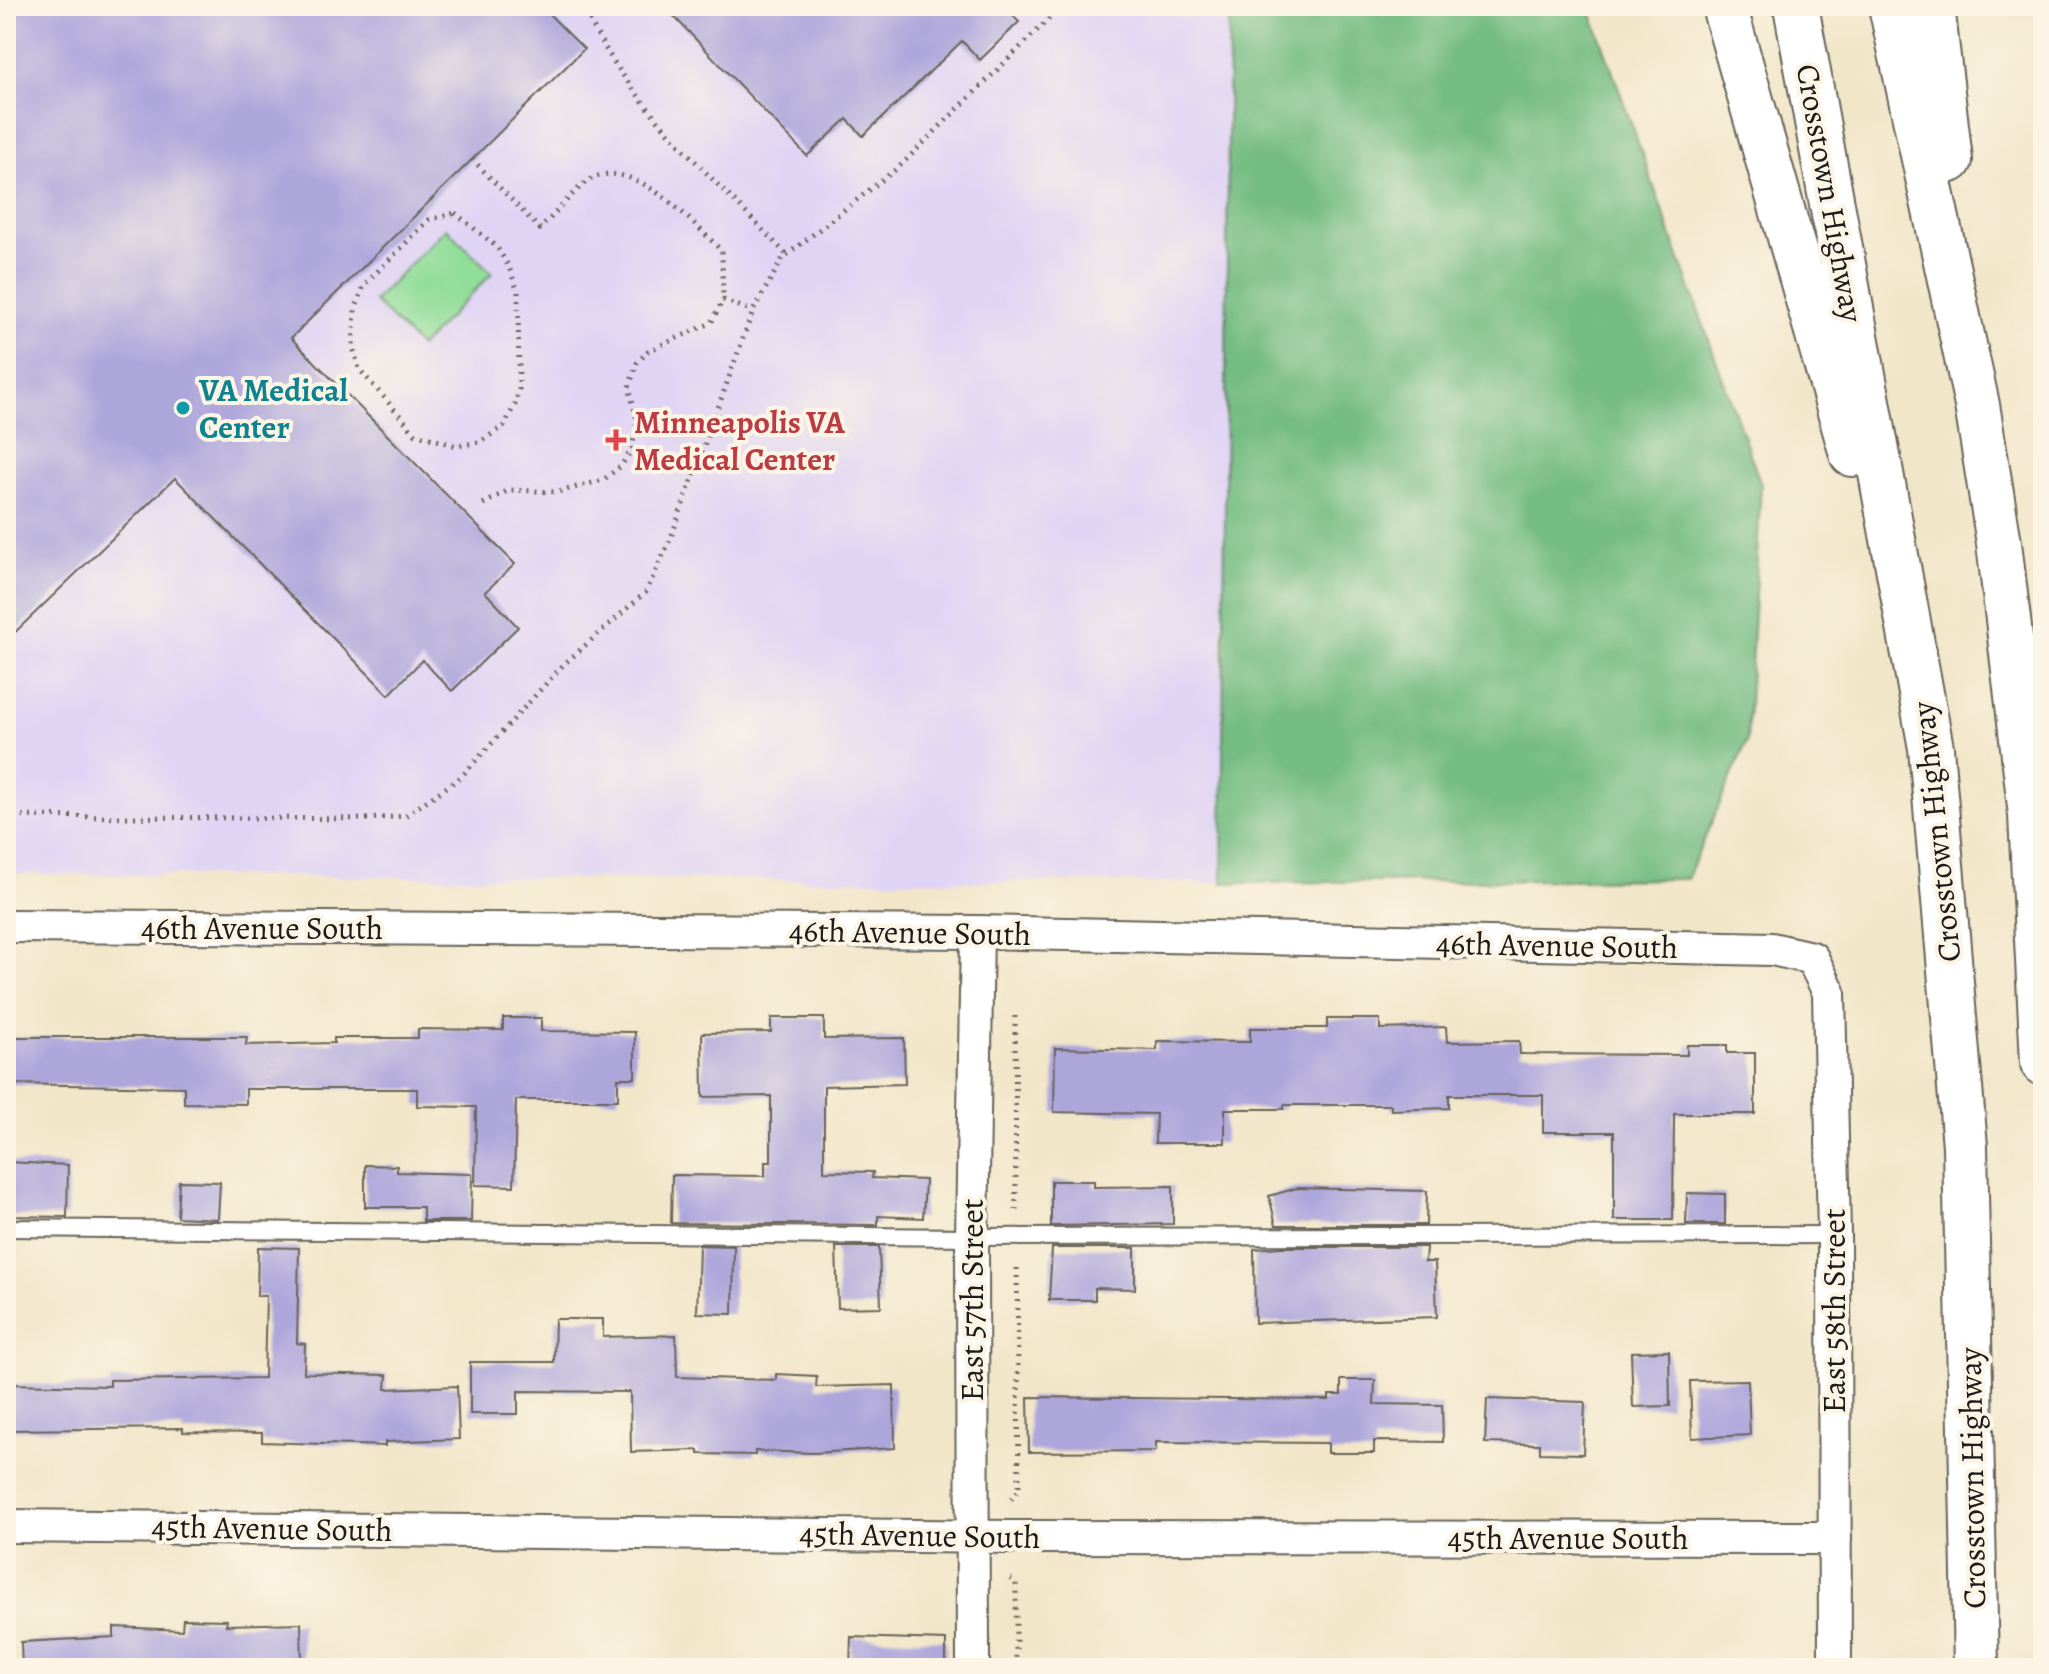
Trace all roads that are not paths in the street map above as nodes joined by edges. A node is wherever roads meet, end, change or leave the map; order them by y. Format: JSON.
{"nodes":[{"id":1,"x":1724,"y":6,"type":"edge"},
{"id":2,"x":1796,"y":6,"type":"edge"},
{"id":3,"x":1891,"y":6,"type":"edge"},
{"id":4,"x":1932,"y":6,"type":"edge"},
{"id":5,"x":1977,"y":405,"type":"junction"},
{"id":6,"x":1931,"y":748,"type":"junction"},
{"id":7,"x":6,"y":926,"type":"edge"},
{"id":8,"x":977,"y":932,"type":"junction"},
{"id":9,"x":1812,"y":958,"type":"joint"},
{"id":10,"x":2043,"y":1063,"type":"edge"},
{"id":11,"x":6,"y":1228,"type":"edge"},
{"id":12,"x":1834,"y":1235,"type":"junction"},
{"id":13,"x":972,"y":1237,"type":"junction"},
{"id":14,"x":6,"y":1526,"type":"edge"},
{"id":15,"x":973,"y":1536,"type":"junction"},
{"id":16,"x":1835,"y":1538,"type":"junction"},
{"id":17,"x":973,"y":1668,"type":"edge"},
{"id":18,"x":1835,"y":1668,"type":"edge"},
{"id":19,"x":1976,"y":1668,"type":"edge"}],
"edges":[{"from":1,"to":6,"type":"highway"},
{"from":2,"to":6,"type":"highway","name":"Crosstown Highway"},
{"from":3,"to":5,"type":"highway"},
{"from":4,"to":5,"type":"highway"},
{"from":5,"to":10,"type":"highway"},
{"from":6,"to":19,"type":"highway","name":"Crosstown Highway"},
{"from":7,"to":8,"type":"street","name":"46th Avenue South"},
{"from":8,"to":9,"type":"street","name":"46th Avenue South"},
{"from":8,"to":13,"type":"street","name":"East 57th Street"},
{"from":9,"to":12,"type":"street","name":"East 58th Street"},
{"from":11,"to":13,"type":"lane"},
{"from":12,"to":13,"type":"lane"},
{"from":12,"to":16,"type":"street","name":"East 58th Street"},
{"from":13,"to":15,"type":"street","name":"East 57th Street"},
{"from":14,"to":15,"type":"street","name":"45th Avenue South"},
{"from":15,"to":16,"type":"street","name":"45th Avenue South"},
{"from":15,"to":17,"type":"street","name":"East 57th Street"},
{"from":16,"to":18,"type":"street","name":"East 58th Street"}]}
